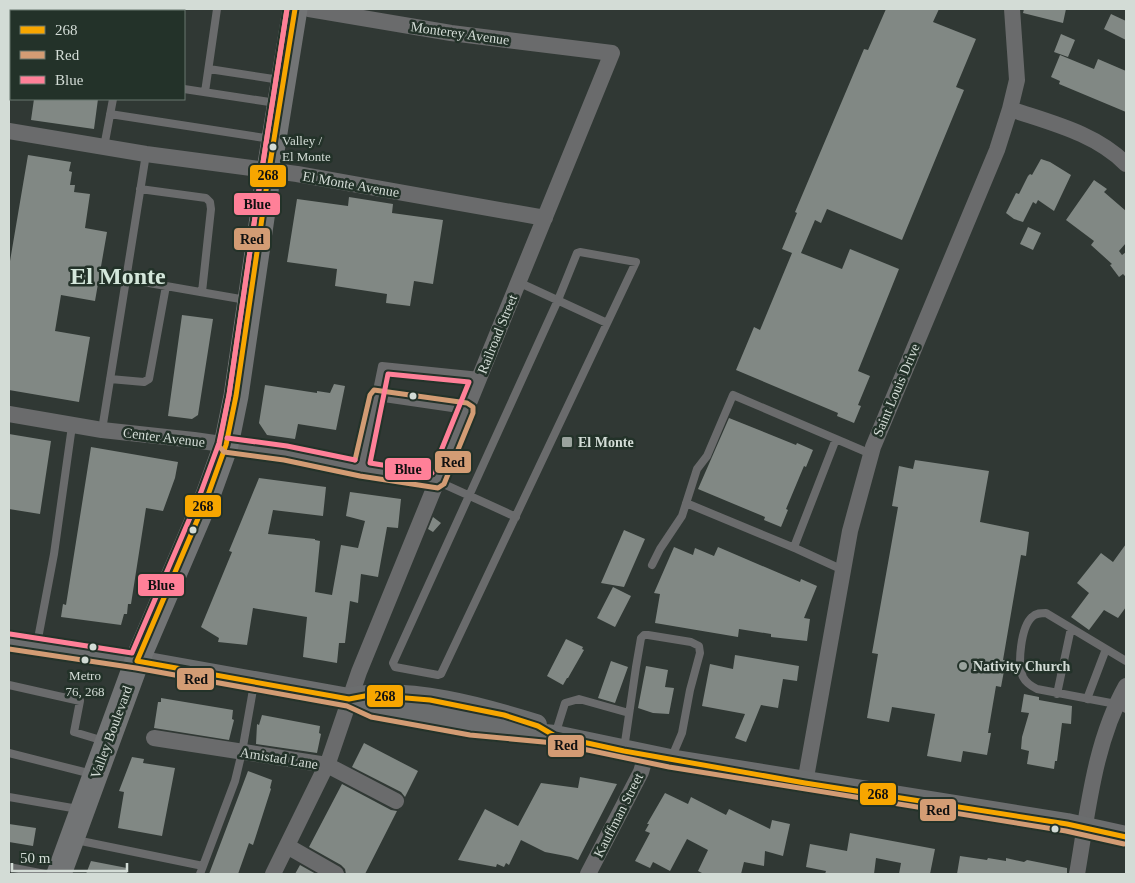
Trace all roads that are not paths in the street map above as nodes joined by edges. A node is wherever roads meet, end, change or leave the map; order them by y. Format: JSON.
{"nodes":[{"id":1,"x":217,"y":9,"type":"edge"},
{"id":2,"x":295,"y":9,"type":"edge"},
{"id":3,"x":309,"y":9,"type":"edge"},
{"id":4,"x":1012,"y":9,"type":"edge"},
{"id":5,"x":612,"y":53,"type":"joint"},
{"id":6,"x":209,"y":69,"type":"junction"},
{"id":7,"x":185,"y":89,"type":"edge"},
{"id":8,"x":205,"y":92,"type":"junction"},
{"id":9,"x":282,"y":92,"type":"junction"},
{"id":10,"x":112,"y":100,"type":"edge"},
{"id":11,"x":1010,"y":109,"type":"junction"},
{"id":12,"x":110,"y":114,"type":"junction"},
{"id":13,"x":9,"y":131,"type":"edge"},
{"id":14,"x":275,"y":140,"type":"junction"},
{"id":15,"x":104,"y":147,"type":"junction"},
{"id":16,"x":146,"y":154,"type":"junction"},
{"id":17,"x":1126,"y":164,"type":"edge"},
{"id":18,"x":269,"y":170,"type":"junction"},
{"id":19,"x":140,"y":189,"type":"junction"},
{"id":20,"x":545,"y":218,"type":"junction"},
{"id":21,"x":126,"y":279,"type":"junction"},
{"id":22,"x":518,"y":282,"type":"junction"},
{"id":23,"x":166,"y":286,"type":"junction"},
{"id":24,"x":202,"y":292,"type":"junction"},
{"id":25,"x":558,"y":300,"type":"junction"},
{"id":26,"x":250,"y":301,"type":"junction"},
{"id":27,"x":607,"y":322,"type":"junction"},
{"id":28,"x":480,"y":376,"type":"junction"},
{"id":29,"x":110,"y":379,"type":"junction"},
{"id":30,"x":377,"y":397,"type":"junction"},
{"id":31,"x":466,"y":410,"type":"junction"},
{"id":32,"x":9,"y":414,"type":"edge"},
{"id":33,"x":72,"y":426,"type":"junction"},
{"id":34,"x":102,"y":430,"type":"junction"},
{"id":35,"x":836,"y":439,"type":"junction"},
{"id":36,"x":226,"y":445,"type":"junction"},
{"id":37,"x":871,"y":454,"type":"junction"},
{"id":38,"x":361,"y":469,"type":"junction"},
{"id":39,"x":437,"y":481,"type":"junction"},
{"id":40,"x":470,"y":496,"type":"junction"},
{"id":41,"x":686,"y":503,"type":"junction"},
{"id":42,"x":516,"y":518,"type":"junction"},
{"id":43,"x":794,"y":547,"type":"junction"},
{"id":44,"x":652,"y":565,"type":"dead end"},
{"id":45,"x":843,"y":570,"type":"junction"},
{"id":46,"x":1071,"y":628,"type":"junction"},
{"id":47,"x":9,"y":640,"type":"edge"},
{"id":48,"x":37,"y":645,"type":"junction"},
{"id":49,"x":1106,"y":649,"type":"junction"},
{"id":50,"x":137,"y":661,"type":"junction"},
{"id":51,"x":1126,"y":661,"type":"edge"},
{"id":52,"x":255,"y":682,"type":"junction"},
{"id":53,"x":9,"y":685,"type":"edge"},
{"id":54,"x":1126,"y":686,"type":"edge"},
{"id":55,"x":1056,"y":694,"type":"junction"},
{"id":56,"x":349,"y":699,"type":"junction"},
{"id":57,"x":1087,"y":699,"type":"junction"},
{"id":58,"x":1121,"y":706,"type":"edge"},
{"id":59,"x":629,"y":713,"type":"junction"},
{"id":60,"x":555,"y":736,"type":"junction"},
{"id":61,"x":154,"y":738,"type":"dead end"},
{"id":62,"x":108,"y":742,"type":"junction"},
{"id":63,"x":624,"y":751,"type":"junction"},
{"id":64,"x":242,"y":752,"type":"junction"},
{"id":65,"x":9,"y":753,"type":"edge"},
{"id":66,"x":646,"y":756,"type":"junction"},
{"id":67,"x":670,"y":760,"type":"junction"},
{"id":68,"x":327,"y":765,"type":"junction"},
{"id":69,"x":96,"y":775,"type":"junction"},
{"id":70,"x":805,"y":783,"type":"junction"},
{"id":71,"x":9,"y":797,"type":"edge"},
{"id":72,"x":396,"y":800,"type":"dead end"},
{"id":73,"x":83,"y":810,"type":"junction"},
{"id":74,"x":1085,"y":829,"type":"junction"},
{"id":75,"x":1126,"y":837,"type":"edge"},
{"id":76,"x":72,"y":839,"type":"junction"},
{"id":77,"x":287,"y":846,"type":"junction"},
{"id":78,"x":204,"y":866,"type":"junction"},
{"id":79,"x":9,"y":867,"type":"edge"},
{"id":80,"x":44,"y":874,"type":"edge"},
{"id":81,"x":59,"y":874,"type":"edge"},
{"id":82,"x":200,"y":874,"type":"edge"},
{"id":83,"x":273,"y":874,"type":"edge"},
{"id":84,"x":336,"y":874,"type":"edge"},
{"id":85,"x":588,"y":874,"type":"edge"},
{"id":86,"x":1077,"y":874,"type":"edge"}],
"edges":[{"from":1,"to":6,"type":"lane"},
{"from":2,"to":9,"type":"main road","name":"Valley Boulevard"},
{"from":3,"to":5,"type":"street","name":"Monterey Avenue"},
{"from":4,"to":11,"type":"street","name":"Saint Louis Drive"},
{"from":5,"to":20,"type":"street","name":"Railroad Street"},
{"from":6,"to":8,"type":"lane"},
{"from":6,"to":9,"type":"lane"},
{"from":7,"to":8,"type":"lane"},
{"from":8,"to":9,"type":"lane"},
{"from":9,"to":14,"type":"main road","name":"Valley Boulevard"},
{"from":10,"to":12,"type":"lane"},
{"from":11,"to":17,"type":"street"},
{"from":11,"to":37,"type":"street","name":"Saint Louis Drive"},
{"from":12,"to":14,"type":"lane"},
{"from":12,"to":15,"type":"lane"},
{"from":13,"to":15,"type":"street","name":"El Monte Avenue"},
{"from":14,"to":18,"type":"main road","name":"Valley Boulevard"},
{"from":15,"to":16,"type":"street","name":"El Monte Avenue"},
{"from":16,"to":18,"type":"street","name":"El Monte Avenue"},
{"from":16,"to":19,"type":"lane"},
{"from":18,"to":20,"type":"street","name":"El Monte Avenue"},
{"from":18,"to":26,"type":"main road","name":"Valley Boulevard"},
{"from":19,"to":21,"type":"lane"},
{"from":19,"to":24,"type":"lane"},
{"from":20,"to":22,"type":"street","name":"Railroad Street"},
{"from":21,"to":23,"type":"lane"},
{"from":21,"to":29,"type":"lane"},
{"from":22,"to":25,"type":"lane"},
{"from":22,"to":28,"type":"street","name":"Railroad Street"},
{"from":23,"to":24,"type":"lane"},
{"from":23,"to":29,"type":"lane"},
{"from":24,"to":26,"type":"lane"},
{"from":25,"to":27,"type":"lane"},
{"from":25,"to":27,"type":"lane"},
{"from":25,"to":40,"type":"lane"},
{"from":26,"to":36,"type":"main road","name":"Valley Boulevard"},
{"from":27,"to":42,"type":"lane"},
{"from":28,"to":30,"type":"lane"},
{"from":28,"to":31,"type":"street","name":"Railroad Street"},
{"from":29,"to":34,"type":"lane"},
{"from":30,"to":31,"type":"lane"},
{"from":30,"to":38,"type":"lane"},
{"from":31,"to":39,"type":"street","name":"Railroad Street"},
{"from":32,"to":33,"type":"street","name":"Center Avenue"},
{"from":33,"to":34,"type":"street","name":"Center Avenue"},
{"from":33,"to":48,"type":"lane"},
{"from":34,"to":36,"type":"street","name":"Center Avenue"},
{"from":35,"to":37,"type":"lane"},
{"from":35,"to":41,"type":"lane"},
{"from":35,"to":43,"type":"lane"},
{"from":36,"to":38,"type":"street","name":"Center Avenue"},
{"from":36,"to":50,"type":"main road","name":"Valley Boulevard"},
{"from":37,"to":45,"type":"street","name":"Saint Louis Drive"},
{"from":38,"to":39,"type":"street","name":"Center Avenue"},
{"from":39,"to":40,"type":"lane"},
{"from":39,"to":56,"type":"street","name":"Railroad Street"},
{"from":40,"to":42,"type":"lane"},
{"from":40,"to":42,"type":"lane"},
{"from":41,"to":43,"type":"lane"},
{"from":41,"to":44,"type":"lane"},
{"from":43,"to":45,"type":"lane"},
{"from":45,"to":70,"type":"street","name":"Saint Louis Drive"},
{"from":46,"to":49,"type":"lane"},
{"from":46,"to":55,"type":"lane"},
{"from":46,"to":55,"type":"lane"},
{"from":47,"to":48,"type":"main road"},
{"from":48,"to":50,"type":"main road"},
{"from":49,"to":51,"type":"lane"},
{"from":49,"to":57,"type":"lane"},
{"from":50,"to":52,"type":"main road"},
{"from":50,"to":62,"type":"main road","name":"Valley Boulevard"},
{"from":52,"to":56,"type":"main road"},
{"from":52,"to":64,"type":"lane"},
{"from":53,"to":62,"type":"lane"},
{"from":54,"to":58,"type":"street"},
{"from":55,"to":57,"type":"lane"},
{"from":56,"to":60,"type":"main road"},
{"from":56,"to":68,"type":"street","name":"Railroad Street"},
{"from":57,"to":58,"type":"lane"},
{"from":58,"to":74,"type":"street"},
{"from":59,"to":60,"type":"lane"},
{"from":59,"to":63,"type":"lane"},
{"from":59,"to":67,"type":"lane"},
{"from":60,"to":63,"type":"main road"},
{"from":61,"to":64,"type":"street","name":"Amistad Lane"},
{"from":62,"to":69,"type":"main road","name":"Valley Boulevard"},
{"from":63,"to":66,"type":"main road"},
{"from":64,"to":68,"type":"street","name":"Amistad Lane"},
{"from":64,"to":78,"type":"lane"},
{"from":65,"to":69,"type":"lane"},
{"from":66,"to":67,"type":"main road"},
{"from":66,"to":85,"type":"street","name":"Kauffman Street"},
{"from":67,"to":70,"type":"main road"},
{"from":68,"to":72,"type":"street","name":"Amistad Lane"},
{"from":68,"to":77,"type":"street","name":"Railroad Street"},
{"from":69,"to":73,"type":"main road","name":"Valley Boulevard"},
{"from":70,"to":74,"type":"main road"},
{"from":71,"to":73,"type":"lane"},
{"from":73,"to":76,"type":"main road","name":"Valley Boulevard"},
{"from":74,"to":75,"type":"main road"},
{"from":74,"to":86,"type":"street"},
{"from":76,"to":78,"type":"lane"},
{"from":76,"to":81,"type":"main road","name":"Valley Boulevard"},
{"from":77,"to":83,"type":"street","name":"Railroad Street"},
{"from":77,"to":84,"type":"street"},
{"from":78,"to":82,"type":"lane"},
{"from":79,"to":80,"type":"lane"}]}
